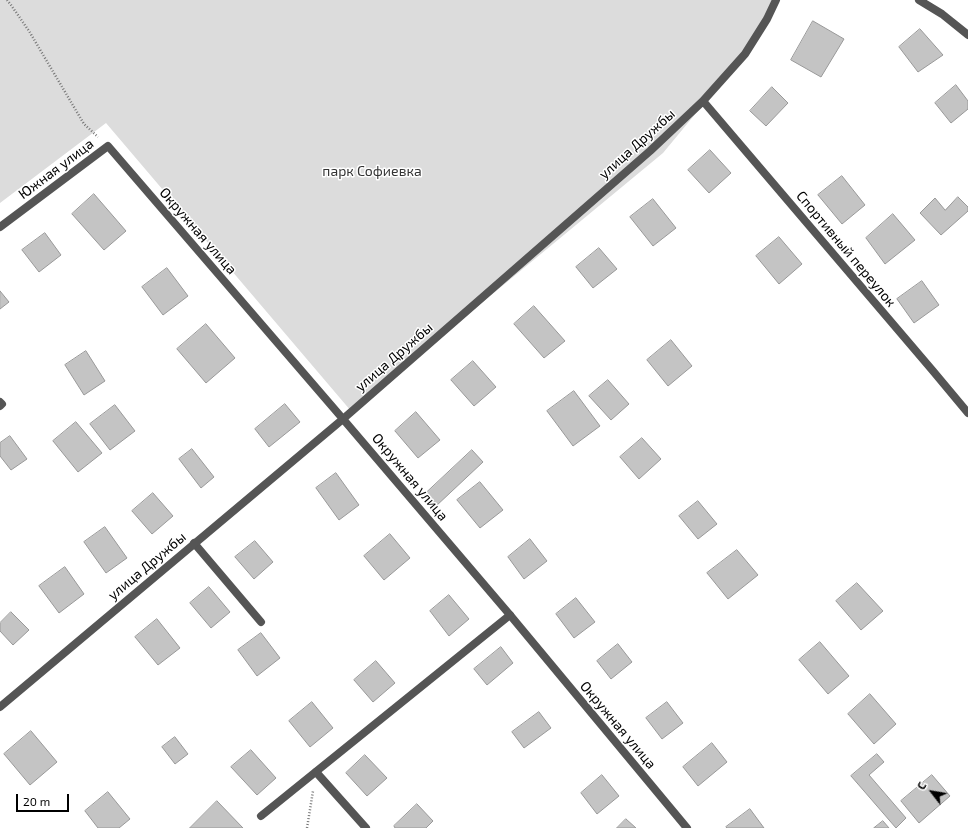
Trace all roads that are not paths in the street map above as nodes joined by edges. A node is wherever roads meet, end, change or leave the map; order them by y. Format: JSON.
{"nodes":[{"id":1,"x":776,"y":0,"type":"edge"},
{"id":2,"x":919,"y":0,"type":"edge"},
{"id":3,"x":968,"y":35,"type":"edge"},
{"id":4,"x":703,"y":101,"type":"junction"},
{"id":5,"x":108,"y":146,"type":"joint"},
{"id":6,"x":0,"y":227,"type":"edge"},
{"id":7,"x":0,"y":402,"type":"edge"},
{"id":8,"x":0,"y":406,"type":"edge"},
{"id":9,"x":968,"y":413,"type":"edge"},
{"id":10,"x":343,"y":418,"type":"junction"},
{"id":11,"x":194,"y":543,"type":"junction"},
{"id":12,"x":510,"y":615,"type":"junction"},
{"id":13,"x":261,"y":622,"type":"dead end"},
{"id":14,"x":0,"y":707,"type":"edge"},
{"id":15,"x":316,"y":772,"type":"junction"},
{"id":16,"x":261,"y":816,"type":"dead end"},
{"id":17,"x":366,"y":828,"type":"edge"},
{"id":18,"x":688,"y":828,"type":"edge"}],
"edges":[{"from":1,"to":4,"type":"street","name":"улица Дружбы"},
{"from":2,"to":3,"type":"street"},
{"from":4,"to":9,"type":"street","name":"Спортивный переулок"},
{"from":4,"to":10,"type":"street","name":"улица Дружбы"},
{"from":5,"to":6,"type":"street","name":"Южная улица"},
{"from":5,"to":10,"type":"street","name":"Окружная улица"},
{"from":7,"to":8,"type":"street"},
{"from":10,"to":11,"type":"street","name":"улица Дружбы"},
{"from":10,"to":12,"type":"street","name":"Окружная улица"},
{"from":11,"to":13,"type":"street"},
{"from":11,"to":14,"type":"street","name":"улица Дружбы"},
{"from":12,"to":15,"type":"street"},
{"from":12,"to":18,"type":"street","name":"Окружная улица"},
{"from":15,"to":16,"type":"street"},
{"from":15,"to":17,"type":"street"}]}
